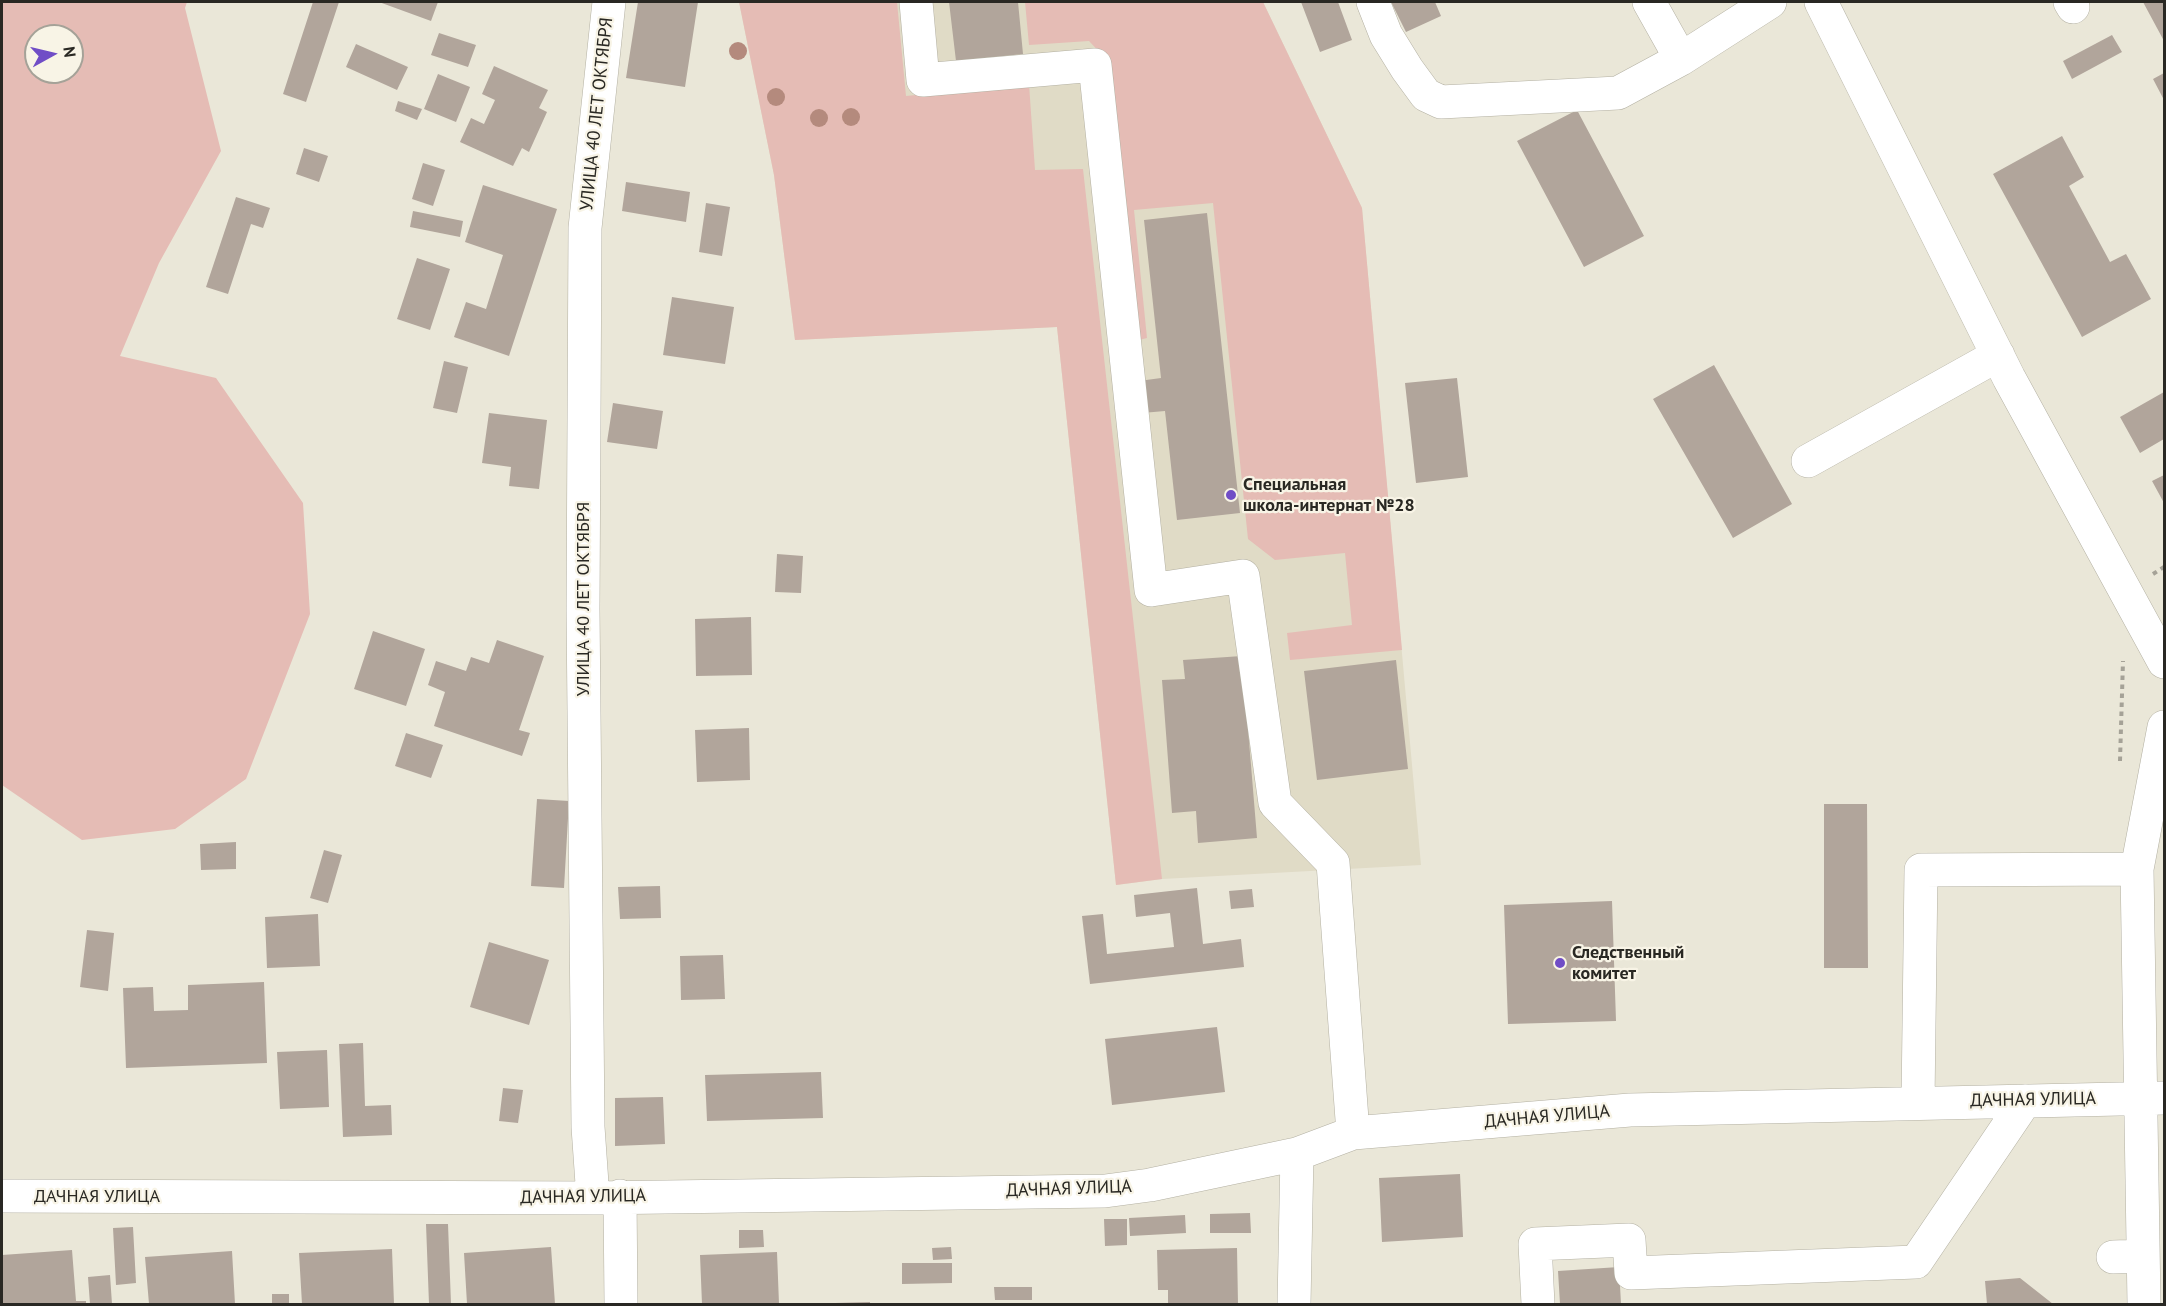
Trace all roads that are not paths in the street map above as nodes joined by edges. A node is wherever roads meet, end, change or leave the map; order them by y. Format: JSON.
{"nodes":[{"id":1,"x":609,"y":2,"type":"edge"},
{"id":2,"x":915,"y":2,"type":"edge"},
{"id":3,"x":1373,"y":2,"type":"edge"},
{"id":4,"x":1649,"y":2,"type":"edge"},
{"id":5,"x":1770,"y":2,"type":"edge"},
{"id":6,"x":1821,"y":2,"type":"edge"},
{"id":7,"x":1681,"y":59,"type":"junction"},
{"id":8,"x":1998,"y":356,"type":"junction"},
{"id":9,"x":1808,"y":461,"type":"dead end"},
{"id":10,"x":2164,"y":662,"type":"edge"},
{"id":11,"x":2164,"y":727,"type":"edge"},
{"id":12,"x":2137,"y":869,"type":"junction"},
{"id":13,"x":2153,"y":1099,"type":"edge"},
{"id":14,"x":2025,"y":1101,"type":"junction"},
{"id":15,"x":1918,"y":1102,"type":"junction"},
{"id":16,"x":1353,"y":1133,"type":"junction"},
{"id":17,"x":1297,"y":1154,"type":"junction"},
{"id":18,"x":2,"y":1196,"type":"edge"},
{"id":19,"x":606,"y":1197,"type":"junction"},
{"id":20,"x":621,"y":1305,"type":"edge"},
{"id":21,"x":1294,"y":1305,"type":"edge"},
{"id":22,"x":1538,"y":1305,"type":"edge"},
{"id":23,"x":2144,"y":1305,"type":"edge"}],
"edges":[{"from":1,"to":19,"type":"street","name":"УЛИЦА 40 ЛЕТ ОКТЯБРЯ"},
{"from":2,"to":16,"type":"street"},
{"from":3,"to":7,"type":"street"},
{"from":4,"to":7,"type":"street"},
{"from":5,"to":7,"type":"street"},
{"from":6,"to":8,"type":"street"},
{"from":8,"to":9,"type":"street"},
{"from":8,"to":10,"type":"street"},
{"from":11,"to":12,"type":"street"},
{"from":12,"to":13,"type":"street"},
{"from":12,"to":15,"type":"street"},
{"from":13,"to":14,"type":"street","name":"ДАЧНАЯ УЛИЦА"},
{"from":13,"to":23,"type":"street"},
{"from":14,"to":15,"type":"street","name":"ДАЧНАЯ УЛИЦА"},
{"from":14,"to":22,"type":"street"},
{"from":15,"to":16,"type":"street","name":"ДАЧНАЯ УЛИЦА"},
{"from":16,"to":17,"type":"street","name":"ДАЧНАЯ УЛИЦА"},
{"from":17,"to":19,"type":"street","name":"ДАЧНАЯ УЛИЦА"},
{"from":17,"to":21,"type":"street"},
{"from":18,"to":19,"type":"street","name":"ДАЧНАЯ УЛИЦА"},
{"from":19,"to":20,"type":"street","name":"УЛИЦА 40 ЛЕТ ОКТЯБРЯ"}]}
